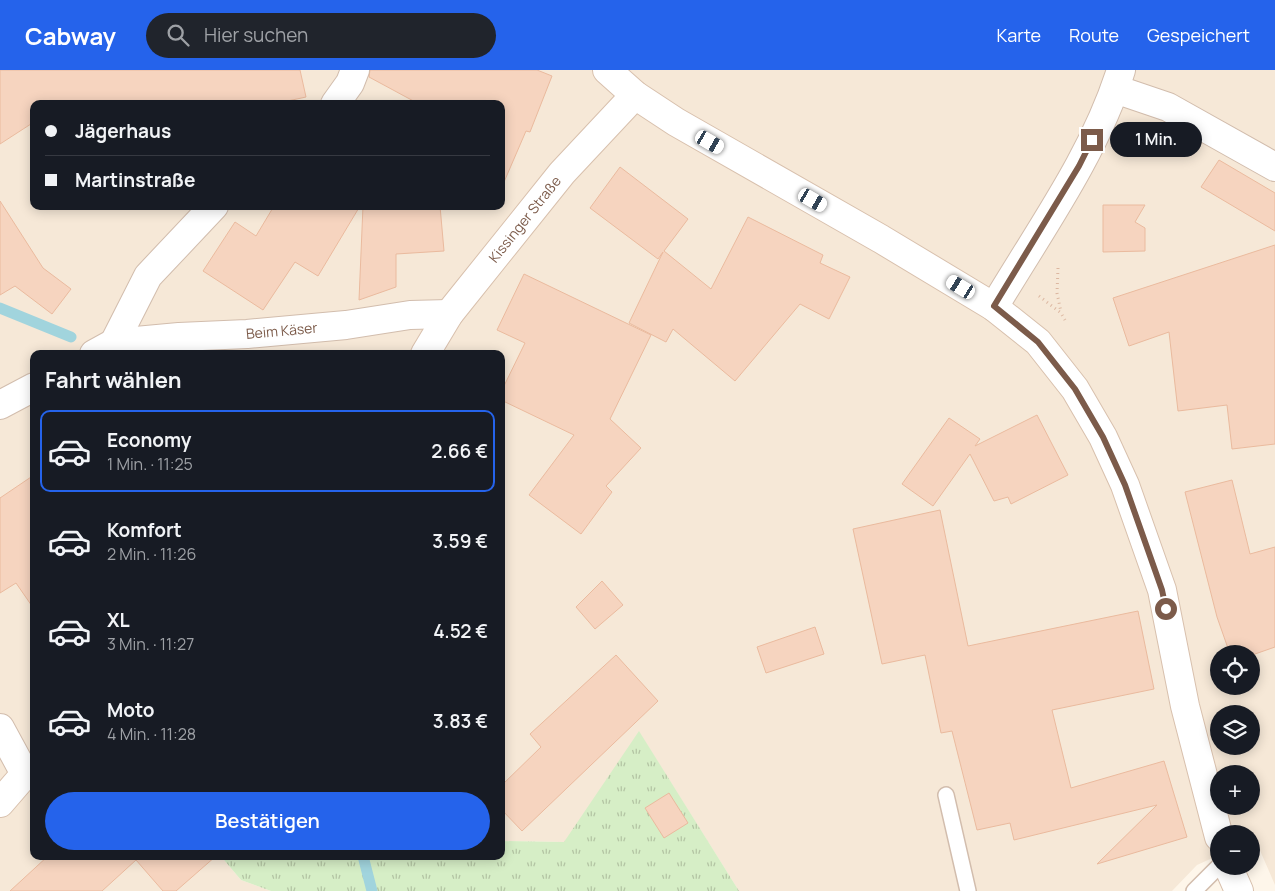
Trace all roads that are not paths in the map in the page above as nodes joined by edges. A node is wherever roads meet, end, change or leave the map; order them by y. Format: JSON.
{"nodes":[{"id":1,"x":356,"y":70,"type":"edge"},
{"id":2,"x":607,"y":70,"type":"edge"},
{"id":3,"x":1118,"y":79,"type":"edge"},
{"id":4,"x":635,"y":95,"type":"junction"},
{"id":5,"x":338,"y":100,"type":"edge"},
{"id":6,"x":1275,"y":167,"type":"edge"},
{"id":7,"x":210,"y":210,"type":"edge"},
{"id":8,"x":994,"y":306,"type":"junction"},
{"id":9,"x":449,"y":314,"type":"junction"},
{"id":10,"x":104,"y":348,"type":"edge"},
{"id":11,"x":427,"y":350,"type":"edge"},
{"id":12,"x":30,"y":388,"type":"edge"},
{"id":13,"x":0,"y":405,"type":"edge"},
{"id":14,"x":0,"y":728,"type":"edge"},
{"id":15,"x":30,"y":771,"type":"edge"},
{"id":16,"x":946,"y":795,"type":"dead end"},
{"id":17,"x":0,"y":803,"type":"edge"},
{"id":18,"x":1216,"y":825,"type":"edge"},
{"id":19,"x":1210,"y":875,"type":"edge"},
{"id":20,"x":1232,"y":875,"type":"edge"},
{"id":21,"x":968,"y":891,"type":"edge"},
{"id":22,"x":1194,"y":891,"type":"edge"},
{"id":23,"x":1239,"y":891,"type":"edge"}],
"edges":[{"from":1,"to":5,"type":"street"},
{"from":2,"to":4,"type":"street"},
{"from":3,"to":6,"type":"street"},
{"from":3,"to":8,"type":"street"},
{"from":4,"to":8,"type":"street"},
{"from":4,"to":9,"type":"street","name":"Kissinger Straße"},
{"from":7,"to":10,"type":"street","name":"Beim Käser"},
{"from":8,"to":18,"type":"street"},
{"from":9,"to":10,"type":"street","name":"Beim Käser"},
{"from":9,"to":11,"type":"street","name":"Kissinger Straße"},
{"from":12,"to":13,"type":"street"},
{"from":14,"to":15,"type":"street"},
{"from":15,"to":17,"type":"street"},
{"from":16,"to":21,"type":"lane"},
{"from":19,"to":22,"type":"lane"},
{"from":20,"to":23,"type":"street"}]}
